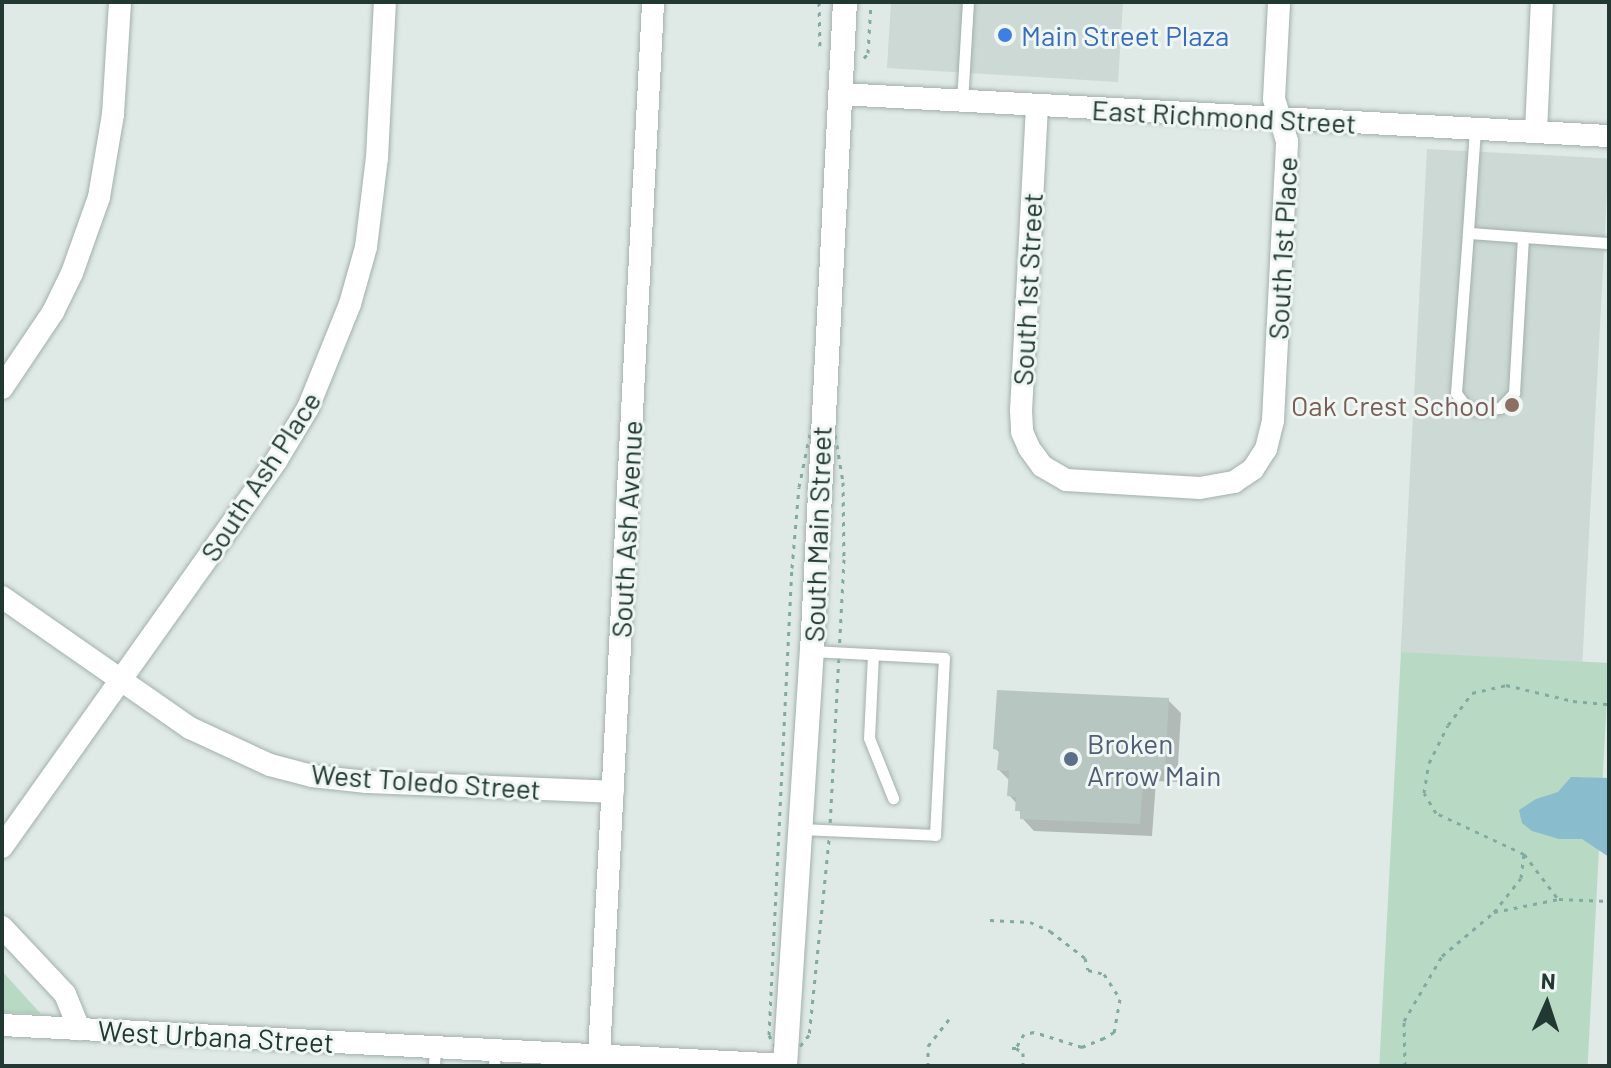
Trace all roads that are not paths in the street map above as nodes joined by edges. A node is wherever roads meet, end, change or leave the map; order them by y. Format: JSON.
{"nodes":[{"id":1,"x":120,"y":2,"type":"edge"},
{"id":2,"x":385,"y":2,"type":"edge"},
{"id":3,"x":653,"y":2,"type":"edge"},
{"id":4,"x":845,"y":2,"type":"edge"},
{"id":5,"x":968,"y":2,"type":"edge"},
{"id":6,"x":1279,"y":2,"type":"edge"},
{"id":7,"x":1542,"y":2,"type":"edge"},
{"id":8,"x":840,"y":94,"type":"junction"},
{"id":9,"x":962,"y":102,"type":"junction"},
{"id":10,"x":1037,"y":106,"type":"junction"},
{"id":11,"x":1281,"y":119,"type":"junction"},
{"id":12,"x":1475,"y":129,"type":"junction"},
{"id":13,"x":1536,"y":132,"type":"junction"},
{"id":14,"x":1609,"y":136,"type":"edge"},
{"id":15,"x":1468,"y":233,"type":"junction"},
{"id":16,"x":1523,"y":238,"type":"junction"},
{"id":17,"x":1609,"y":243,"type":"edge"},
{"id":18,"x":2,"y":388,"type":"edge"},
{"id":19,"x":1234,"y":482,"type":"joint"},
{"id":20,"x":2,"y":597,"type":"edge"},
{"id":21,"x":812,"y":651,"type":"junction"},
{"id":22,"x":873,"y":654,"type":"junction"},
{"id":23,"x":120,"y":681,"type":"junction"},
{"id":24,"x":613,"y":792,"type":"junction"},
{"id":25,"x":893,"y":798,"type":"dead end"},
{"id":26,"x":800,"y":829,"type":"junction"},
{"id":27,"x":2,"y":847,"type":"edge"},
{"id":28,"x":2,"y":927,"type":"edge"},
{"id":29,"x":2,"y":1025,"type":"edge"},
{"id":30,"x":79,"y":1029,"type":"junction"},
{"id":31,"x":599,"y":1055,"type":"junction"},
{"id":32,"x":435,"y":1056,"type":"edge"},
{"id":33,"x":494,"y":1058,"type":"edge"},
{"id":34,"x":530,"y":1059,"type":"edge"},
{"id":35,"x":695,"y":1063,"type":"edge"},
{"id":36,"x":785,"y":1065,"type":"edge"}],
"edges":[{"from":1,"to":18,"type":"street"},
{"from":2,"to":23,"type":"street","name":"South Ash Place"},
{"from":3,"to":24,"type":"street","name":"South Ash Avenue"},
{"from":4,"to":8,"type":"street","name":"South Main Street"},
{"from":5,"to":9,"type":"lane"},
{"from":6,"to":11,"type":"street","name":"South 1st Place"},
{"from":7,"to":13,"type":"street"},
{"from":8,"to":9,"type":"street","name":"East Richmond Street"},
{"from":8,"to":21,"type":"street","name":"South Main Street"},
{"from":9,"to":10,"type":"street","name":"East Richmond Street"},
{"from":10,"to":11,"type":"street","name":"East Richmond Street"},
{"from":10,"to":19,"type":"street","name":"South 1st Street"},
{"from":11,"to":12,"type":"street","name":"East Richmond Street"},
{"from":11,"to":19,"type":"street","name":"South 1st Place"},
{"from":12,"to":13,"type":"street","name":"East Richmond Street"},
{"from":12,"to":15,"type":"lane"},
{"from":13,"to":14,"type":"street","name":"East Richmond Street"},
{"from":15,"to":16,"type":"lane"},
{"from":15,"to":16,"type":"lane"},
{"from":16,"to":17,"type":"lane"},
{"from":20,"to":23,"type":"street","name":"West Toledo Street"},
{"from":21,"to":22,"type":"lane"},
{"from":21,"to":26,"type":"street","name":"South Main Street"},
{"from":22,"to":25,"type":"lane"},
{"from":22,"to":26,"type":"lane"},
{"from":23,"to":24,"type":"street","name":"West Toledo Street"},
{"from":23,"to":27,"type":"street","name":"South Ash Place"},
{"from":24,"to":31,"type":"street","name":"South Ash Avenue"},
{"from":26,"to":36,"type":"street","name":"South Main Street"},
{"from":28,"to":30,"type":"street","name":"West Urbana Street"},
{"from":29,"to":30,"type":"street","name":"West Urbana Street"},
{"from":30,"to":32,"type":"street","name":"West Urbana Street"},
{"from":31,"to":34,"type":"street","name":"West Urbana Street"},
{"from":31,"to":35,"type":"street","name":"West Urbana Street"},
{"from":32,"to":33,"type":"street","name":"West Urbana Street"},
{"from":33,"to":34,"type":"street","name":"West Urbana Street"},
{"from":35,"to":36,"type":"street","name":"West Urbana Street"}]}
